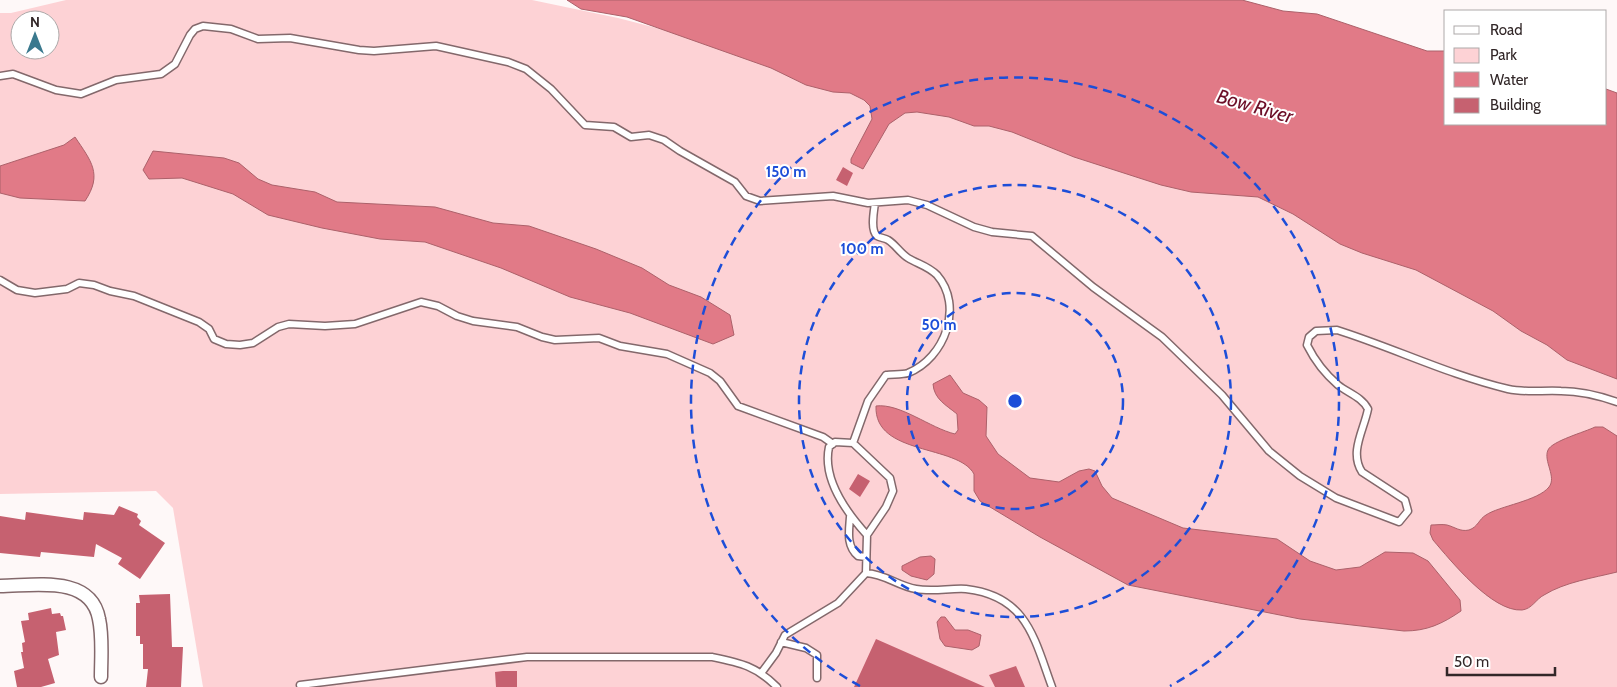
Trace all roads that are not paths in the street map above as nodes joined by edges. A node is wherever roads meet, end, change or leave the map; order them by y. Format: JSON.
{"nodes":[{"id":1,"x":0,"y":76,"type":"edge"},
{"id":2,"x":875,"y":203,"type":"junction"},
{"id":3,"x":0,"y":280,"type":"edge"},
{"id":4,"x":1617,"y":402,"type":"edge"},
{"id":5,"x":833,"y":444,"type":"junction"},
{"id":6,"x":853,"y":444,"type":"junction"},
{"id":7,"x":850,"y":517,"type":"junction"},
{"id":8,"x":867,"y":535,"type":"junction"},
{"id":9,"x":866,"y":557,"type":"junction"},
{"id":10,"x":866,"y":573,"type":"junction"},
{"id":11,"x":0,"y":586,"type":"edge"},
{"id":12,"x":781,"y":642,"type":"junction"},
{"id":13,"x":762,"y":672,"type":"junction"},
{"id":14,"x":101,"y":677,"type":"dead end"},
{"id":15,"x":817,"y":678,"type":"dead end"},
{"id":16,"x":300,"y":685,"type":"dead end"},
{"id":17,"x":776,"y":687,"type":"edge"},
{"id":18,"x":1052,"y":687,"type":"edge"}],
"edges":[{"from":1,"to":2,"type":"lane"},
{"from":2,"to":4,"type":"lane"},
{"from":2,"to":6,"type":"lane"},
{"from":3,"to":5,"type":"lane"},
{"from":5,"to":6,"type":"lane"},
{"from":5,"to":7,"type":"lane"},
{"from":6,"to":8,"type":"lane"},
{"from":7,"to":8,"type":"lane"},
{"from":7,"to":9,"type":"lane"},
{"from":8,"to":9,"type":"lane"},
{"from":9,"to":10,"type":"lane"},
{"from":10,"to":12,"type":"lane"},
{"from":10,"to":18,"type":"lane"},
{"from":11,"to":14,"type":"street"},
{"from":12,"to":13,"type":"lane"},
{"from":12,"to":15,"type":"lane"},
{"from":13,"to":16,"type":"lane"},
{"from":13,"to":17,"type":"lane"}]}
